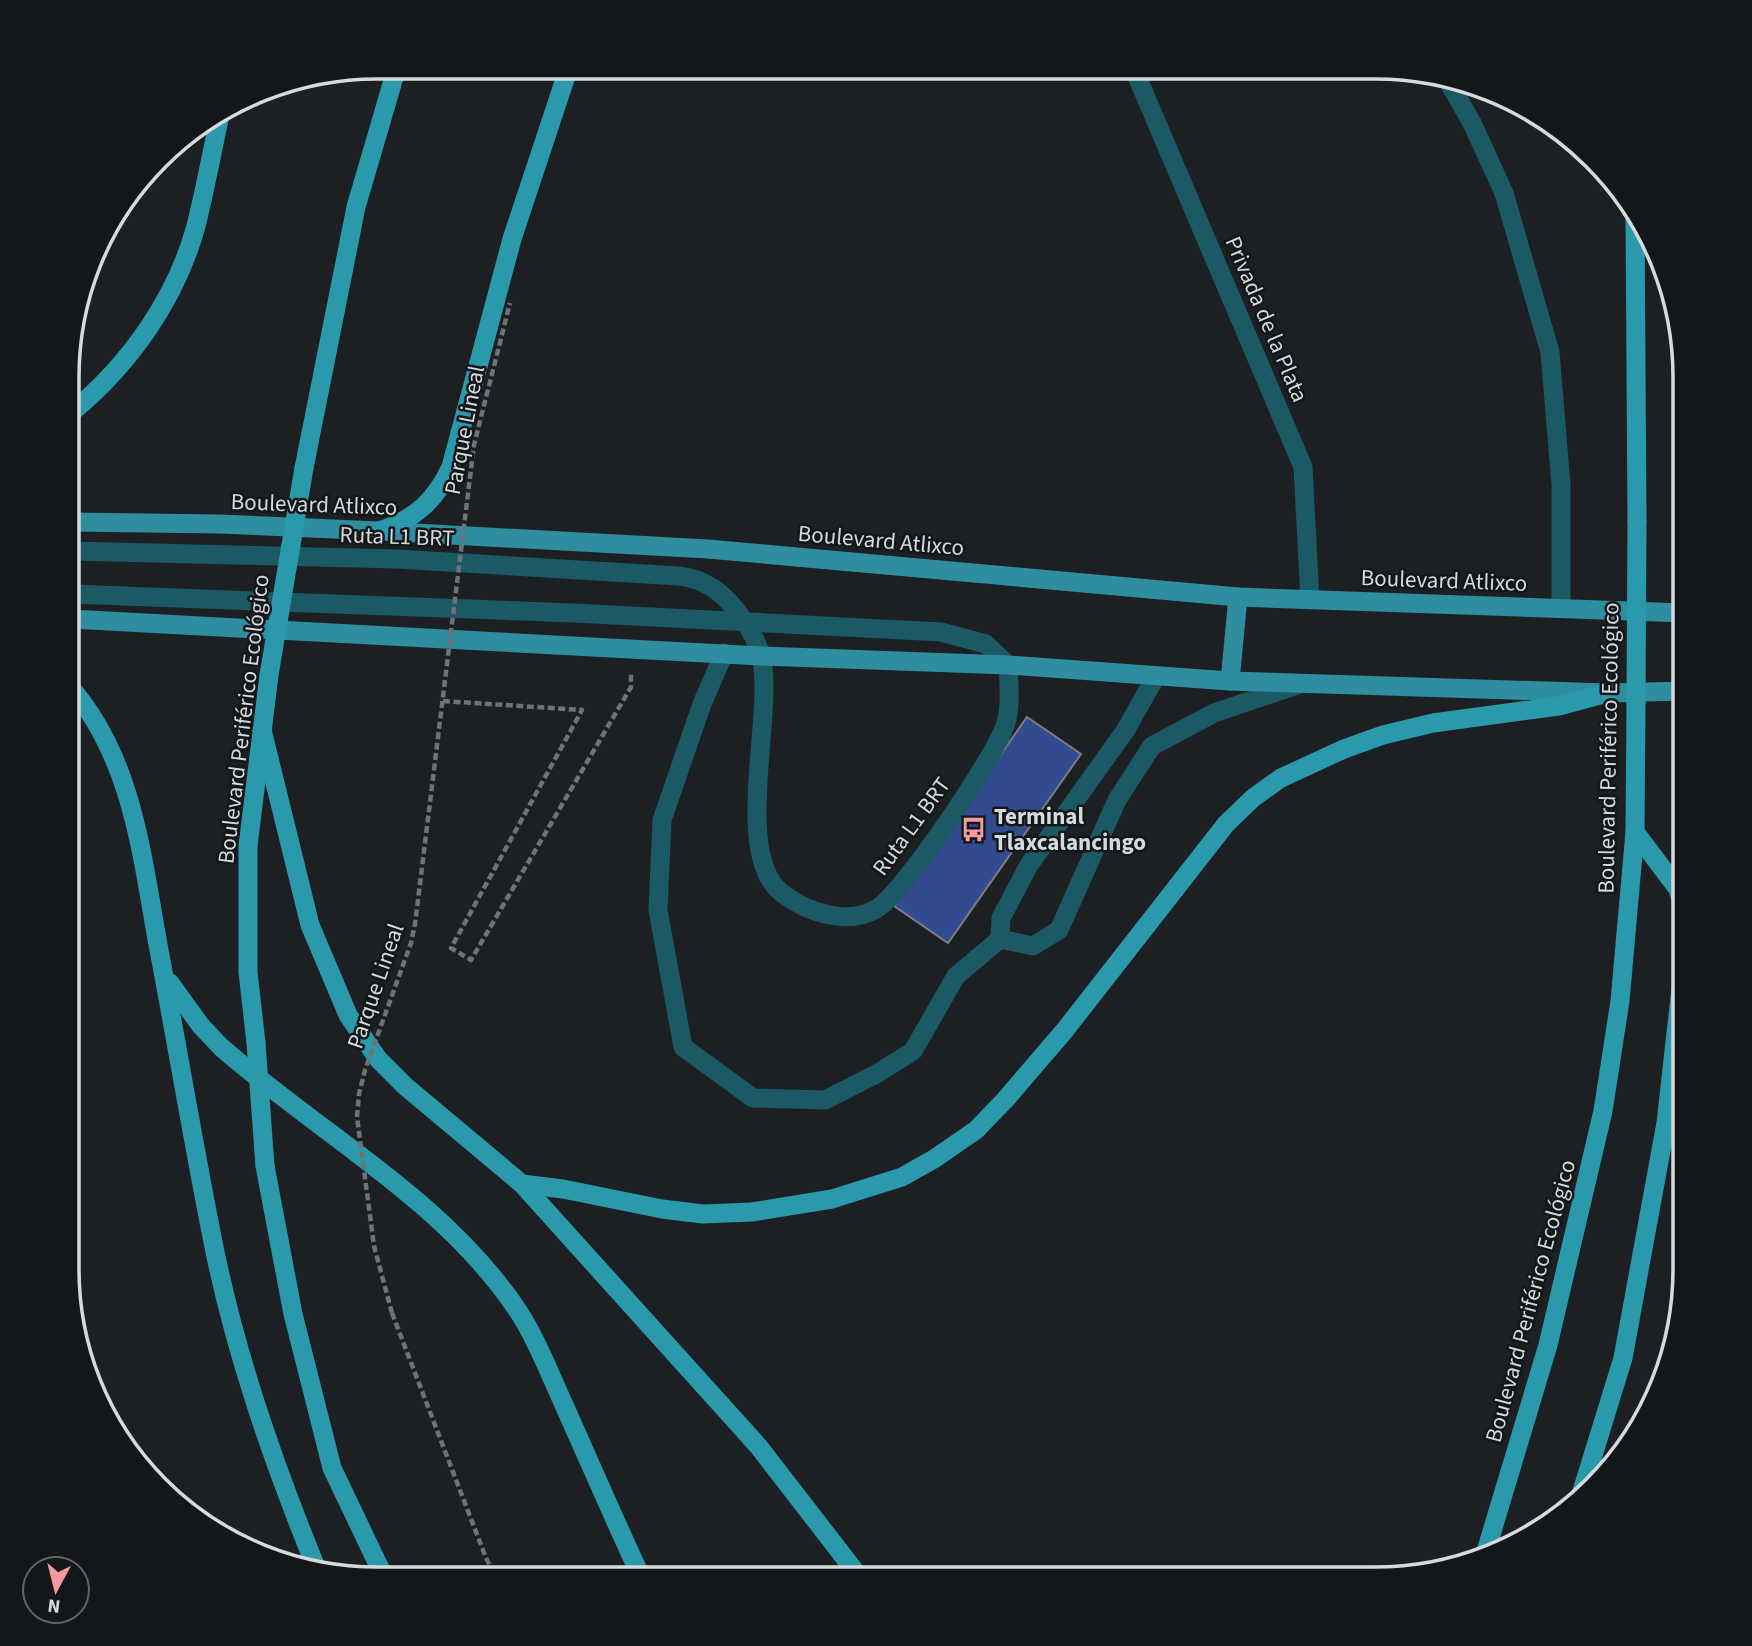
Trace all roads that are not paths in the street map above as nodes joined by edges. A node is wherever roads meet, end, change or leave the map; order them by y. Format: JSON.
{"nodes":[{"id":1,"x":393,"y":79,"type":"edge"},
{"id":2,"x":565,"y":79,"type":"edge"},
{"id":3,"x":1137,"y":79,"type":"edge"},
{"id":4,"x":1452,"y":89,"type":"edge"},
{"id":5,"x":218,"y":125,"type":"edge"},
{"id":6,"x":1635,"y":232,"type":"edge"},
{"id":7,"x":79,"y":406,"type":"edge"},
{"id":8,"x":79,"y":522,"type":"edge"},
{"id":9,"x":379,"y":531,"type":"junction"},
{"id":10,"x":79,"y":551,"type":"edge"},
{"id":11,"x":79,"y":594,"type":"edge"},
{"id":12,"x":1238,"y":597,"type":"junction"},
{"id":13,"x":1310,"y":600,"type":"junction"},
{"id":14,"x":1561,"y":608,"type":"junction"},
{"id":15,"x":1673,"y":613,"type":"edge"},
{"id":16,"x":79,"y":619,"type":"edge"},
{"id":17,"x":745,"y":621,"type":"junction"},
{"id":18,"x":724,"y":653,"type":"junction"},
{"id":19,"x":761,"y":656,"type":"junction"},
{"id":20,"x":1008,"y":665,"type":"junction"},
{"id":21,"x":1156,"y":676,"type":"junction"},
{"id":22,"x":1230,"y":681,"type":"junction"},
{"id":23,"x":1302,"y":684,"type":"junction"},
{"id":24,"x":1673,"y":691,"type":"edge"},
{"id":25,"x":1607,"y":693,"type":"junction"},
{"id":26,"x":79,"y":698,"type":"edge"},
{"id":27,"x":262,"y":730,"type":"junction"},
{"id":28,"x":1635,"y":832,"type":"junction"},
{"id":29,"x":1673,"y":882,"type":"edge"},
{"id":30,"x":1000,"y":939,"type":"junction"},
{"id":31,"x":164,"y":973,"type":"junction"},
{"id":32,"x":1673,"y":1060,"type":"edge"},
{"id":33,"x":522,"y":1184,"type":"junction"},
{"id":34,"x":1585,"y":1481,"type":"edge"},
{"id":35,"x":1488,"y":1545,"type":"edge"},
{"id":36,"x":313,"y":1561,"type":"edge"},
{"id":37,"x":379,"y":1567,"type":"edge"},
{"id":38,"x":637,"y":1567,"type":"edge"},
{"id":39,"x":852,"y":1567,"type":"edge"}],
"edges":[{"from":1,"to":27,"type":"highway","name":"Boulevard Periférico Ecológico","bridge":true},
{"from":2,"to":9,"type":"highway"},
{"from":3,"to":13,"type":"street","name":"Privada de la Plata"},
{"from":4,"to":14,"type":"street"},
{"from":5,"to":7,"type":"highway"},
{"from":6,"to":28,"type":"highway","name":"Boulevard Periférico Ecológico","bridge":true},
{"from":8,"to":9,"type":"main road","name":"Boulevard Atlixco"},
{"from":9,"to":12,"type":"main road","name":"Boulevard Atlixco"},
{"from":10,"to":17,"type":"street","name":"Ruta L1 BRT"},
{"from":11,"to":17,"type":"street"},
{"from":12,"to":13,"type":"main road","name":"Boulevard Atlixco"},
{"from":12,"to":22,"type":"main road"},
{"from":13,"to":14,"type":"main road","name":"Boulevard Atlixco"},
{"from":14,"to":15,"type":"main road","name":"Boulevard Atlixco"},
{"from":16,"to":18,"type":"main road"},
{"from":17,"to":19,"type":"street","name":"Ruta L1 BRT"},
{"from":17,"to":20,"type":"street"},
{"from":18,"to":19,"type":"main road"},
{"from":18,"to":30,"type":"street"},
{"from":19,"to":20,"type":"main road"},
{"from":19,"to":20,"type":"street","name":"Ruta L1 BRT"},
{"from":20,"to":21,"type":"main road"},
{"from":21,"to":22,"type":"main road"},
{"from":21,"to":30,"type":"street"},
{"from":22,"to":23,"type":"main road"},
{"from":23,"to":25,"type":"main road"},
{"from":23,"to":30,"type":"street"},
{"from":24,"to":25,"type":"main road"},
{"from":25,"to":33,"type":"highway"},
{"from":26,"to":31,"type":"highway"},
{"from":27,"to":33,"type":"highway"},
{"from":27,"to":37,"type":"highway","name":"Boulevard Periférico Ecológico","bridge":true},
{"from":28,"to":29,"type":"highway"},
{"from":28,"to":35,"type":"highway","name":"Boulevard Periférico Ecológico"},
{"from":31,"to":36,"type":"highway"},
{"from":31,"to":38,"type":"highway"},
{"from":32,"to":34,"type":"highway"},
{"from":33,"to":39,"type":"highway"}]}
